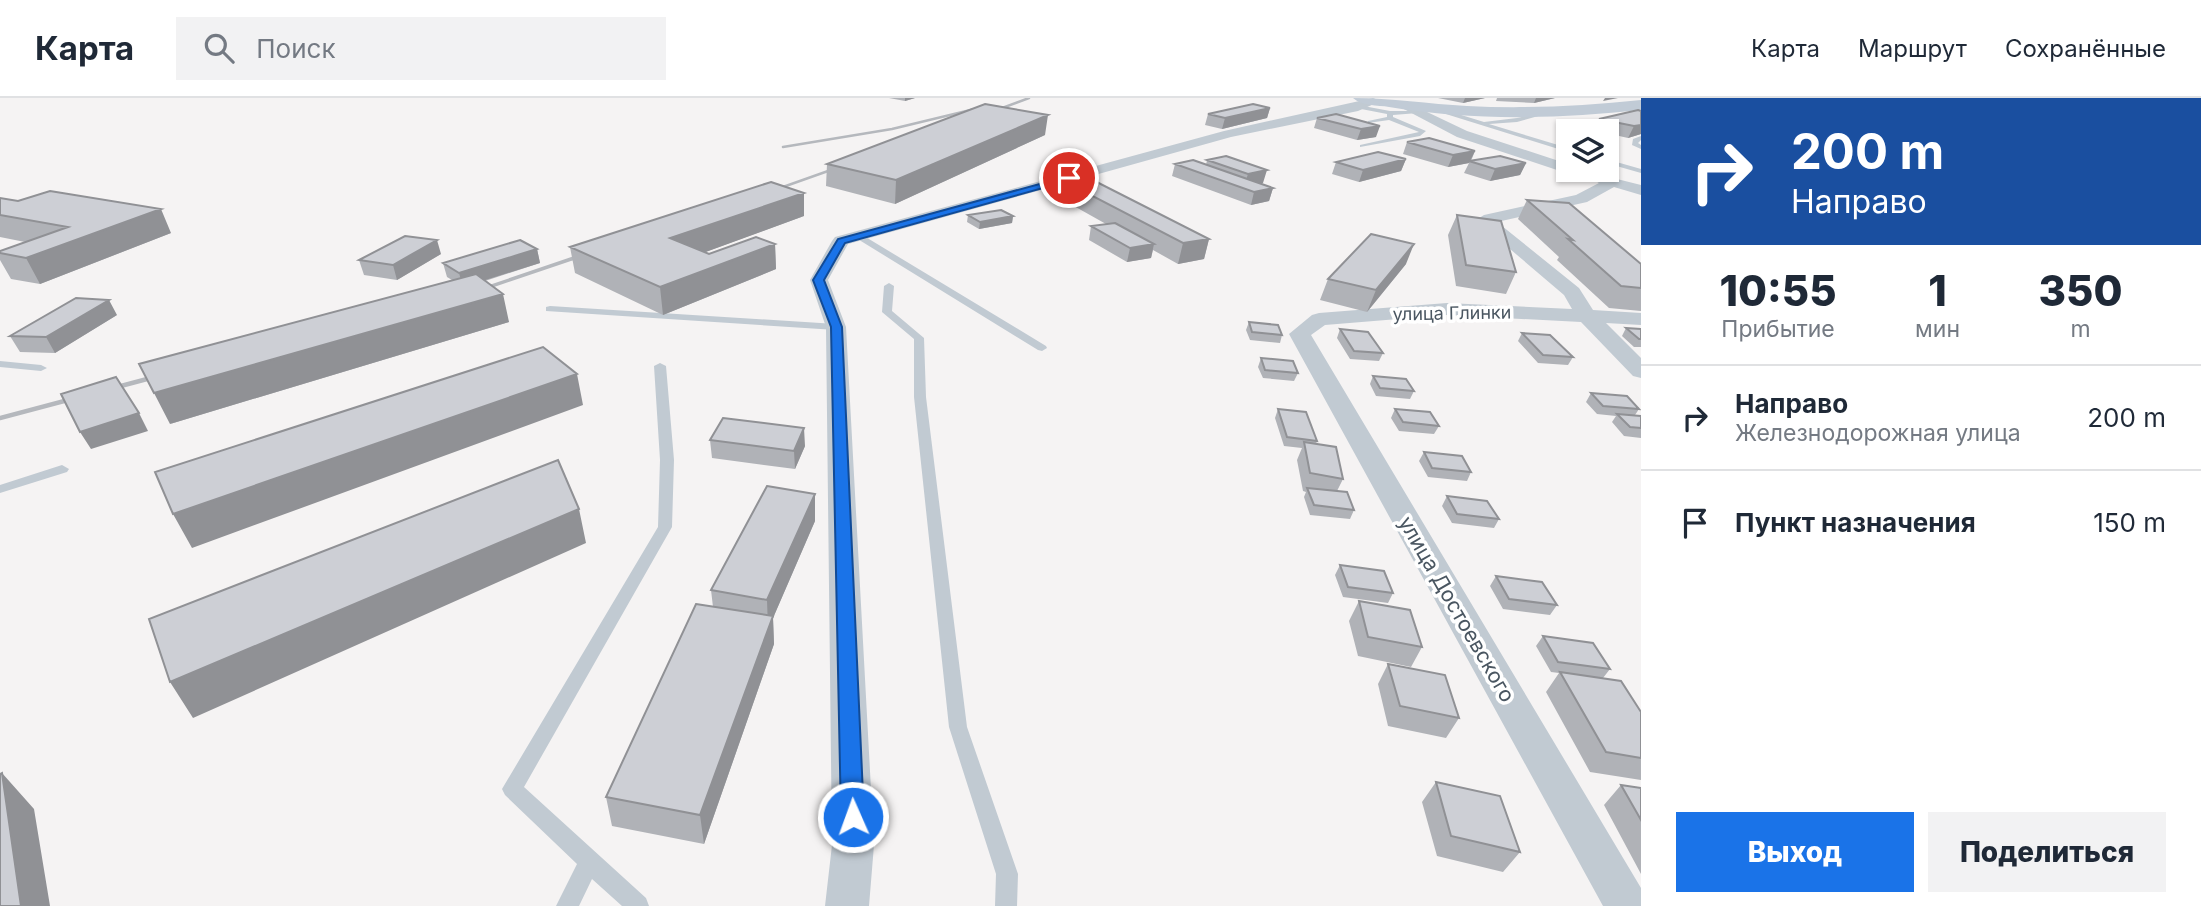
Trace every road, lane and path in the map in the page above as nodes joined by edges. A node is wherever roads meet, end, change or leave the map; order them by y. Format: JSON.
{"nodes":[{"id":1,"x":1434,"y":108,"type":"junction"},
{"id":2,"x":1383,"y":109,"type":"edge"},
{"id":3,"x":1636,"y":110,"type":"edge"},
{"id":4,"x":1547,"y":113,"type":"junction"},
{"id":5,"x":1475,"y":122,"type":"junction"},
{"id":6,"x":1641,"y":138,"type":"edge"},
{"id":7,"x":1362,"y":146,"type":"edge"},
{"id":8,"x":1556,"y":146,"type":"edge"},
{"id":9,"x":1641,"y":147,"type":"edge"},
{"id":10,"x":1556,"y":164,"type":"edge"},
{"id":11,"x":1619,"y":165,"type":"edge"},
{"id":12,"x":1641,"y":171,"type":"edge"},
{"id":13,"x":1612,"y":182,"type":"joint"},
{"id":14,"x":1641,"y":190,"type":"edge"},
{"id":15,"x":859,"y":236,"type":"junction"},
{"id":16,"x":890,"y":286,"type":"dead end"},
{"id":17,"x":550,"y":309,"type":"dead end"},
{"id":18,"x":1585,"y":314,"type":"junction"},
{"id":19,"x":1319,"y":318,"type":"joint"},
{"id":20,"x":1641,"y":319,"type":"edge"},
{"id":21,"x":836,"y":327,"type":"junction"},
{"id":22,"x":1042,"y":348,"type":"dead end"},
{"id":23,"x":0,"y":364,"type":"edge"},
{"id":24,"x":660,"y":366,"type":"dead end"},
{"id":25,"x":41,"y":368,"type":"dead end"},
{"id":26,"x":1641,"y":371,"type":"edge"},
{"id":27,"x":62,"y":469,"type":"dead end"},
{"id":28,"x":0,"y":489,"type":"edge"},
{"id":29,"x":589,"y":862,"type":"junction"},
{"id":30,"x":567,"y":906,"type":"edge"},
{"id":31,"x":638,"y":906,"type":"edge"},
{"id":32,"x":846,"y":906,"type":"edge"},
{"id":33,"x":1006,"y":906,"type":"edge"},
{"id":34,"x":1628,"y":906,"type":"edge"}],
"edges":[{"from":1,"to":2,"type":"main road"},
{"from":1,"to":4,"type":"main road"},
{"from":1,"to":5,"type":"lane"},
{"from":2,"to":7,"type":"lane"},
{"from":2,"to":10,"type":"street"},
{"from":2,"to":15,"type":"street"},
{"from":3,"to":4,"type":"main road"},
{"from":4,"to":5,"type":"lane"},
{"from":5,"to":8,"type":"lane"},
{"from":6,"to":9,"type":"lane"},
{"from":11,"to":12,"type":"lane"},
{"from":13,"to":14,"type":"street"},
{"from":13,"to":18,"type":"street"},
{"from":15,"to":21,"type":"street"},
{"from":15,"to":22,"type":"lane"},
{"from":16,"to":33,"type":"lane"},
{"from":17,"to":21,"type":"lane"},
{"from":18,"to":19,"type":"street","name":"улица Глинки"},
{"from":18,"to":20,"type":"street","name":"улица Глинки"},
{"from":18,"to":26,"type":"street"},
{"from":19,"to":34,"type":"street","name":"улица Достоевского"},
{"from":21,"to":32,"type":"street"},
{"from":23,"to":25,"type":"lane"},
{"from":24,"to":29,"type":"lane"},
{"from":27,"to":28,"type":"lane"},
{"from":29,"to":30,"type":"lane"},
{"from":29,"to":31,"type":"lane"}]}
